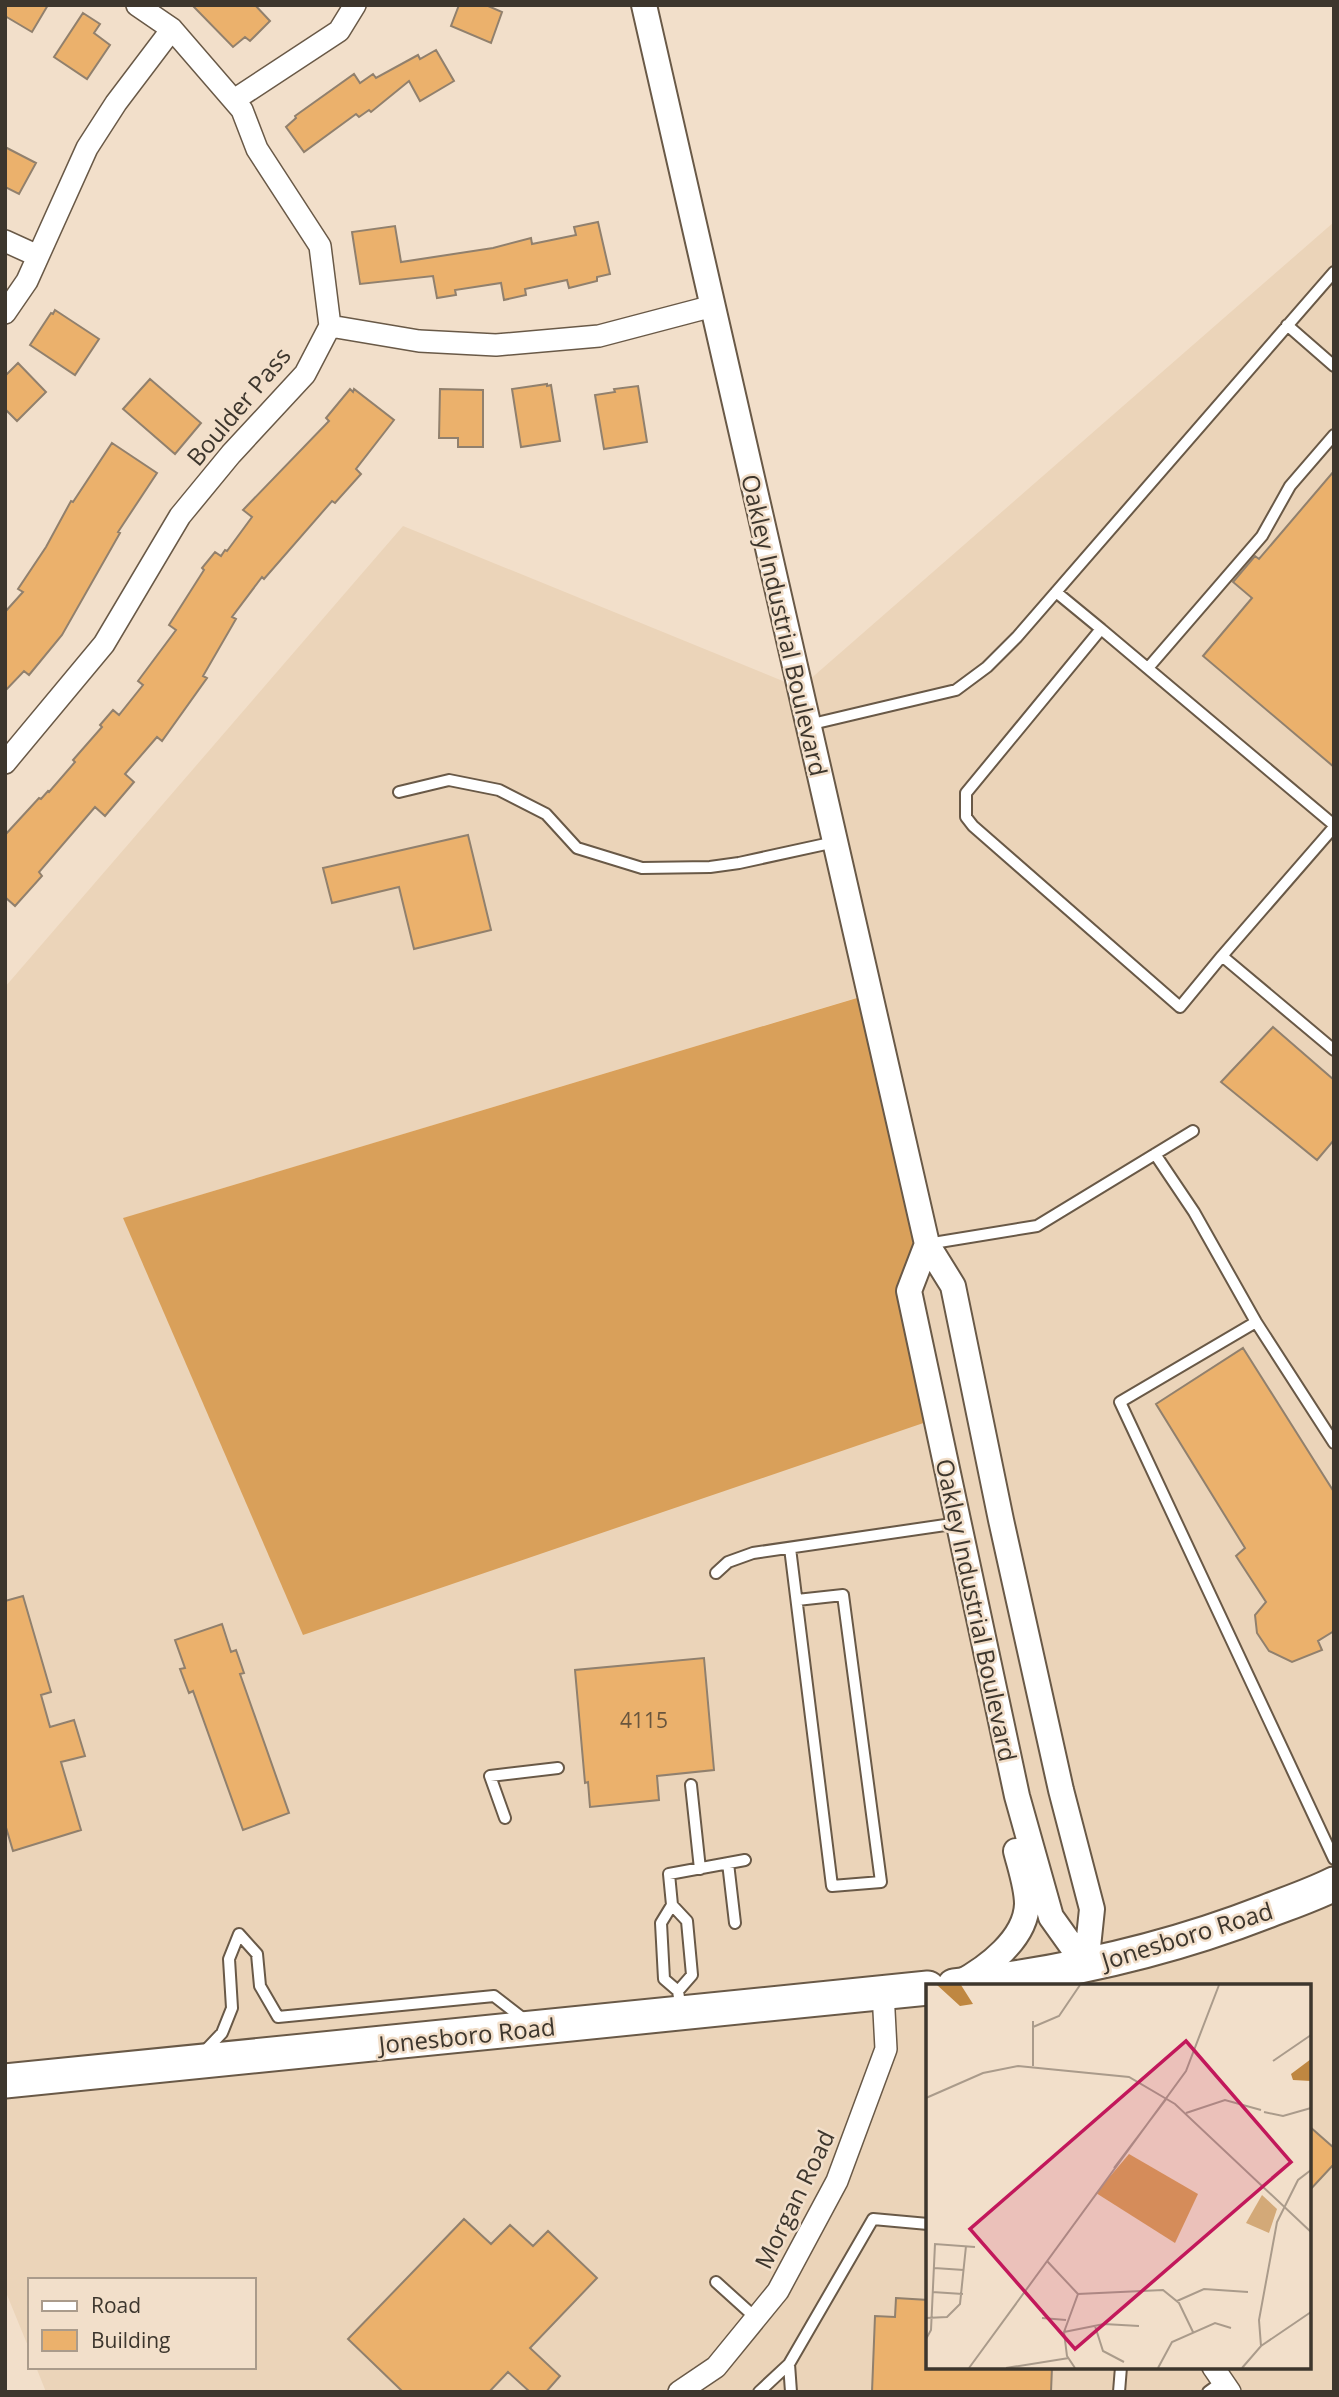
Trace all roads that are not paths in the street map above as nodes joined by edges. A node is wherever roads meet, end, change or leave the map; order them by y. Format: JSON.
{"nodes":[{"id":1,"x":136,"y":5,"type":"edge"},
{"id":2,"x":355,"y":5,"type":"edge"},
{"id":3,"x":644,"y":5,"type":"edge"},
{"id":4,"x":172,"y":29,"type":"junction"},
{"id":5,"x":234,"y":100,"type":"junction"},
{"id":6,"x":5,"y":241,"type":"edge"},
{"id":7,"x":38,"y":256,"type":"junction"},
{"id":8,"x":1334,"y":272,"type":"edge"},
{"id":9,"x":713,"y":306,"type":"junction"},
{"id":10,"x":5,"y":313,"type":"edge"},
{"id":11,"x":1287,"y":325,"type":"junction"},
{"id":12,"x":330,"y":326,"type":"junction"},
{"id":13,"x":1334,"y":366,"type":"edge"},
{"id":14,"x":1334,"y":435,"type":"edge"},
{"id":15,"x":1056,"y":592,"type":"junction"},
{"id":16,"x":1101,"y":629,"type":"junction"},
{"id":17,"x":1148,"y":668,"type":"junction"},
{"id":18,"x":808,"y":724,"type":"junction"},
{"id":19,"x":5,"y":764,"type":"edge"},
{"id":20,"x":399,"y":792,"type":"dead end"},
{"id":21,"x":1334,"y":826,"type":"edge"},
{"id":22,"x":835,"y":842,"type":"junction"},
{"id":23,"x":1222,"y":956,"type":"junction"},
{"id":24,"x":1334,"y":1050,"type":"edge"},
{"id":25,"x":1193,"y":1131,"type":"dead end"},
{"id":26,"x":1155,"y":1154,"type":"junction"},
{"id":27,"x":927,"y":1244,"type":"junction"},
{"id":28,"x":1256,"y":1322,"type":"junction"},
{"id":29,"x":1334,"y":1443,"type":"edge"},
{"id":30,"x":959,"y":1523,"type":"junction"},
{"id":31,"x":790,"y":1548,"type":"junction"},
{"id":32,"x":716,"y":1573,"type":"dead end"},
{"id":33,"x":797,"y":1600,"type":"junction"},
{"id":34,"x":990,"y":1668,"type":"junction"},
{"id":35,"x":558,"y":1768,"type":"dead end"},
{"id":36,"x":691,"y":1785,"type":"dead end"},
{"id":37,"x":505,"y":1818,"type":"dead end"},
{"id":38,"x":1334,"y":1859,"type":"edge"},
{"id":39,"x":745,"y":1860,"type":"dead end"},
{"id":40,"x":728,"y":1863,"type":"junction"},
{"id":41,"x":699,"y":1869,"type":"junction"},
{"id":42,"x":1334,"y":1884,"type":"edge"},
{"id":43,"x":671,"y":1905,"type":"junction"},
{"id":44,"x":735,"y":1923,"type":"dead end"},
{"id":45,"x":1088,"y":1976,"type":"edge"},
{"id":46,"x":957,"y":1984,"type":"edge"},
{"id":47,"x":971,"y":1984,"type":"edge"},
{"id":48,"x":926,"y":1988,"type":"edge"},
{"id":49,"x":883,"y":1992,"type":"junction"},
{"id":50,"x":680,"y":2003,"type":"junction"},
{"id":51,"x":535,"y":2028,"type":"junction"},
{"id":52,"x":195,"y":2062,"type":"junction"},
{"id":53,"x":5,"y":2081,"type":"edge"},
{"id":54,"x":926,"y":2224,"type":"edge"},
{"id":55,"x":716,"y":2282,"type":"dead end"},
{"id":56,"x":757,"y":2319,"type":"junction"},
{"id":57,"x":789,"y":2364,"type":"junction"},
{"id":58,"x":1121,"y":2369,"type":"edge"},
{"id":59,"x":679,"y":2392,"type":"edge"},
{"id":60,"x":759,"y":2392,"type":"edge"},
{"id":61,"x":791,"y":2392,"type":"edge"},
{"id":62,"x":1119,"y":2392,"type":"edge"}],
"edges":[{"from":1,"to":4,"type":"street"},
{"from":2,"to":5,"type":"street"},
{"from":3,"to":9,"type":"street","name":"Oakley Industrial Boulevard"},
{"from":4,"to":5,"type":"street"},
{"from":4,"to":7,"type":"street"},
{"from":5,"to":12,"type":"street"},
{"from":6,"to":7,"type":"street"},
{"from":7,"to":10,"type":"street"},
{"from":8,"to":11,"type":"lane"},
{"from":9,"to":12,"type":"street"},
{"from":9,"to":18,"type":"street","name":"Oakley Industrial Boulevard"},
{"from":11,"to":13,"type":"lane"},
{"from":11,"to":15,"type":"lane"},
{"from":12,"to":19,"type":"street","name":"Boulder Pass"},
{"from":14,"to":17,"type":"lane"},
{"from":15,"to":16,"type":"lane"},
{"from":15,"to":18,"type":"lane"},
{"from":16,"to":17,"type":"lane"},
{"from":16,"to":23,"type":"lane"},
{"from":17,"to":21,"type":"lane"},
{"from":18,"to":22,"type":"street","name":"Oakley Industrial Boulevard"},
{"from":20,"to":22,"type":"lane"},
{"from":21,"to":23,"type":"lane"},
{"from":22,"to":27,"type":"street","name":"Oakley Industrial Boulevard"},
{"from":23,"to":24,"type":"lane"},
{"from":25,"to":26,"type":"lane"},
{"from":26,"to":27,"type":"lane"},
{"from":26,"to":28,"type":"lane"},
{"from":27,"to":30,"type":"street","name":"Oakley Industrial Boulevard"},
{"from":27,"to":45,"type":"street","name":"Oakley Industrial Boulevard"},
{"from":28,"to":29,"type":"lane"},
{"from":28,"to":38,"type":"lane"},
{"from":30,"to":31,"type":"lane"},
{"from":30,"to":34,"type":"street","name":"Oakley Industrial Boulevard"},
{"from":31,"to":32,"type":"lane"},
{"from":31,"to":33,"type":"lane"},
{"from":33,"to":33,"type":"lane"},
{"from":34,"to":45,"type":"street","name":"Oakley Industrial Boulevard"},
{"from":34,"to":46,"type":"street"},
{"from":35,"to":37,"type":"lane"},
{"from":36,"to":41,"type":"lane"},
{"from":39,"to":40,"type":"lane"},
{"from":40,"to":41,"type":"lane"},
{"from":40,"to":44,"type":"lane"},
{"from":41,"to":43,"type":"lane"},
{"from":42,"to":45,"type":"highway","name":"Jonesboro Road"},
{"from":43,"to":50,"type":"lane"},
{"from":43,"to":50,"type":"lane"},
{"from":45,"to":47,"type":"highway","name":"Jonesboro Road"},
{"from":48,"to":49,"type":"highway","name":"Jonesboro Road"},
{"from":49,"to":50,"type":"highway","name":"Jonesboro Road"},
{"from":49,"to":56,"type":"street","name":"Morgan Road"},
{"from":50,"to":51,"type":"highway","name":"Jonesboro Road"},
{"from":51,"to":52,"type":"highway","name":"Jonesboro Road"},
{"from":51,"to":52,"type":"lane"},
{"from":52,"to":53,"type":"highway","name":"Jonesboro Road"},
{"from":54,"to":57,"type":"lane"},
{"from":55,"to":56,"type":"lane"},
{"from":56,"to":59,"type":"street","name":"Morgan Road"},
{"from":57,"to":60,"type":"lane"},
{"from":57,"to":61,"type":"lane"},
{"from":58,"to":62,"type":"lane"}]}
